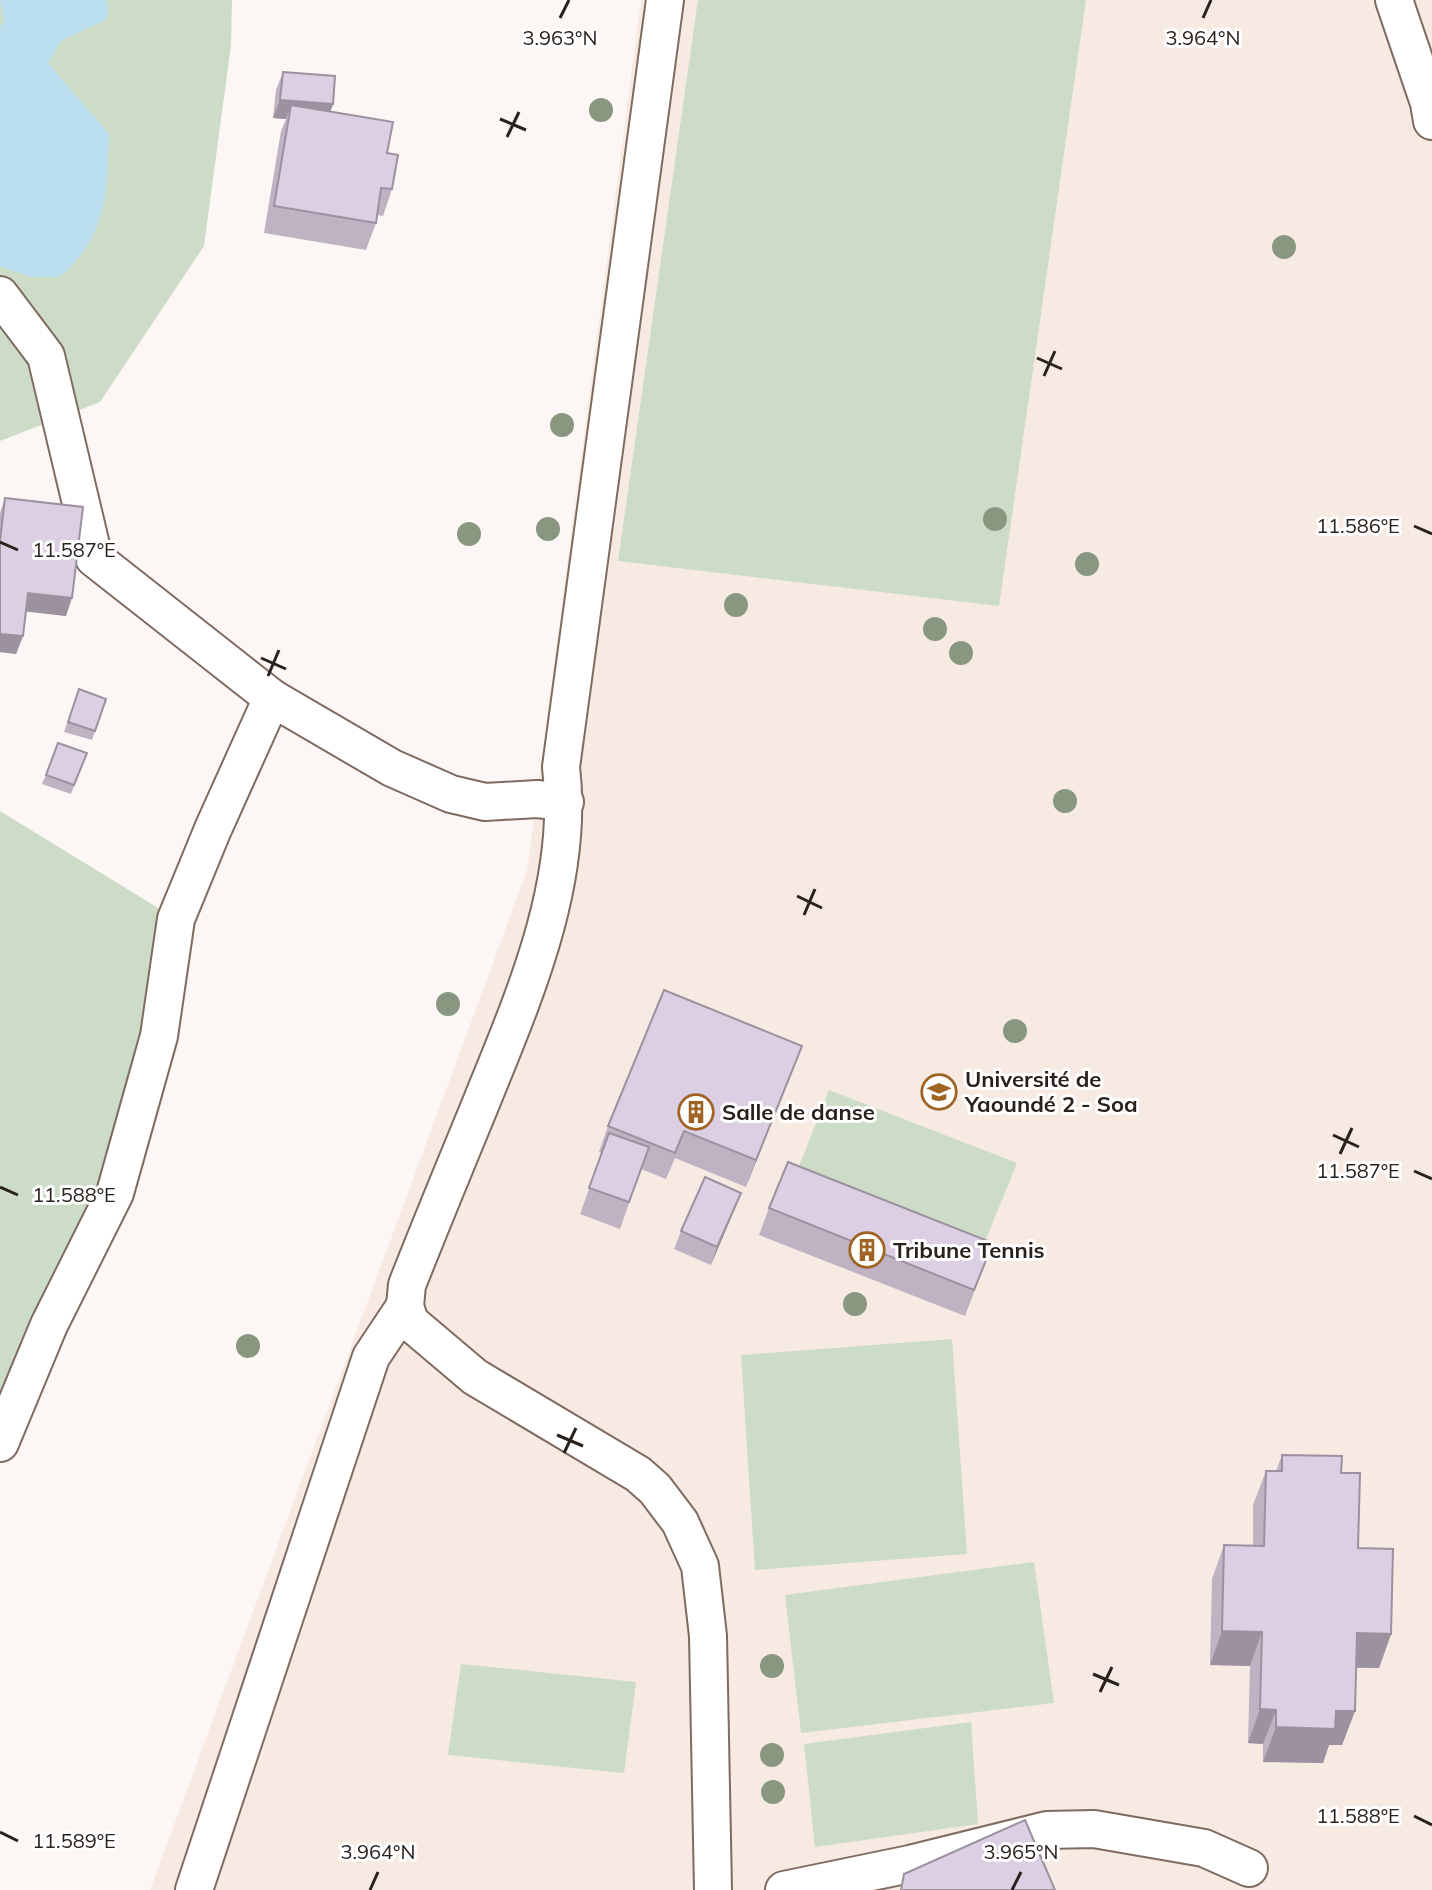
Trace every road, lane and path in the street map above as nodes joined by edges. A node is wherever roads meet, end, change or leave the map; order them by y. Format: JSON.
{"nodes":[{"id":1,"x":665,"y":0,"type":"edge"},
{"id":2,"x":1394,"y":0,"type":"edge"},
{"id":3,"x":1432,"y":121,"type":"edge"},
{"id":4,"x":0,"y":295,"type":"edge"},
{"id":5,"x":272,"y":698,"type":"junction"},
{"id":6,"x":565,"y":802,"type":"junction"},
{"id":7,"x":405,"y":1306,"type":"junction"},
{"id":8,"x":0,"y":1443,"type":"edge"},
{"id":9,"x":1249,"y":1868,"type":"dead end"},
{"id":10,"x":194,"y":1890,"type":"edge"},
{"id":11,"x":713,"y":1890,"type":"edge"},
{"id":12,"x":784,"y":1890,"type":"edge"}],
"edges":[{"from":1,"to":6,"type":"street"},
{"from":2,"to":3,"type":"street"},
{"from":4,"to":5,"type":"street"},
{"from":5,"to":6,"type":"street"},
{"from":5,"to":8,"type":"street"},
{"from":6,"to":7,"type":"street"},
{"from":7,"to":10,"type":"street"},
{"from":7,"to":11,"type":"street"},
{"from":9,"to":12,"type":"street"}]}
